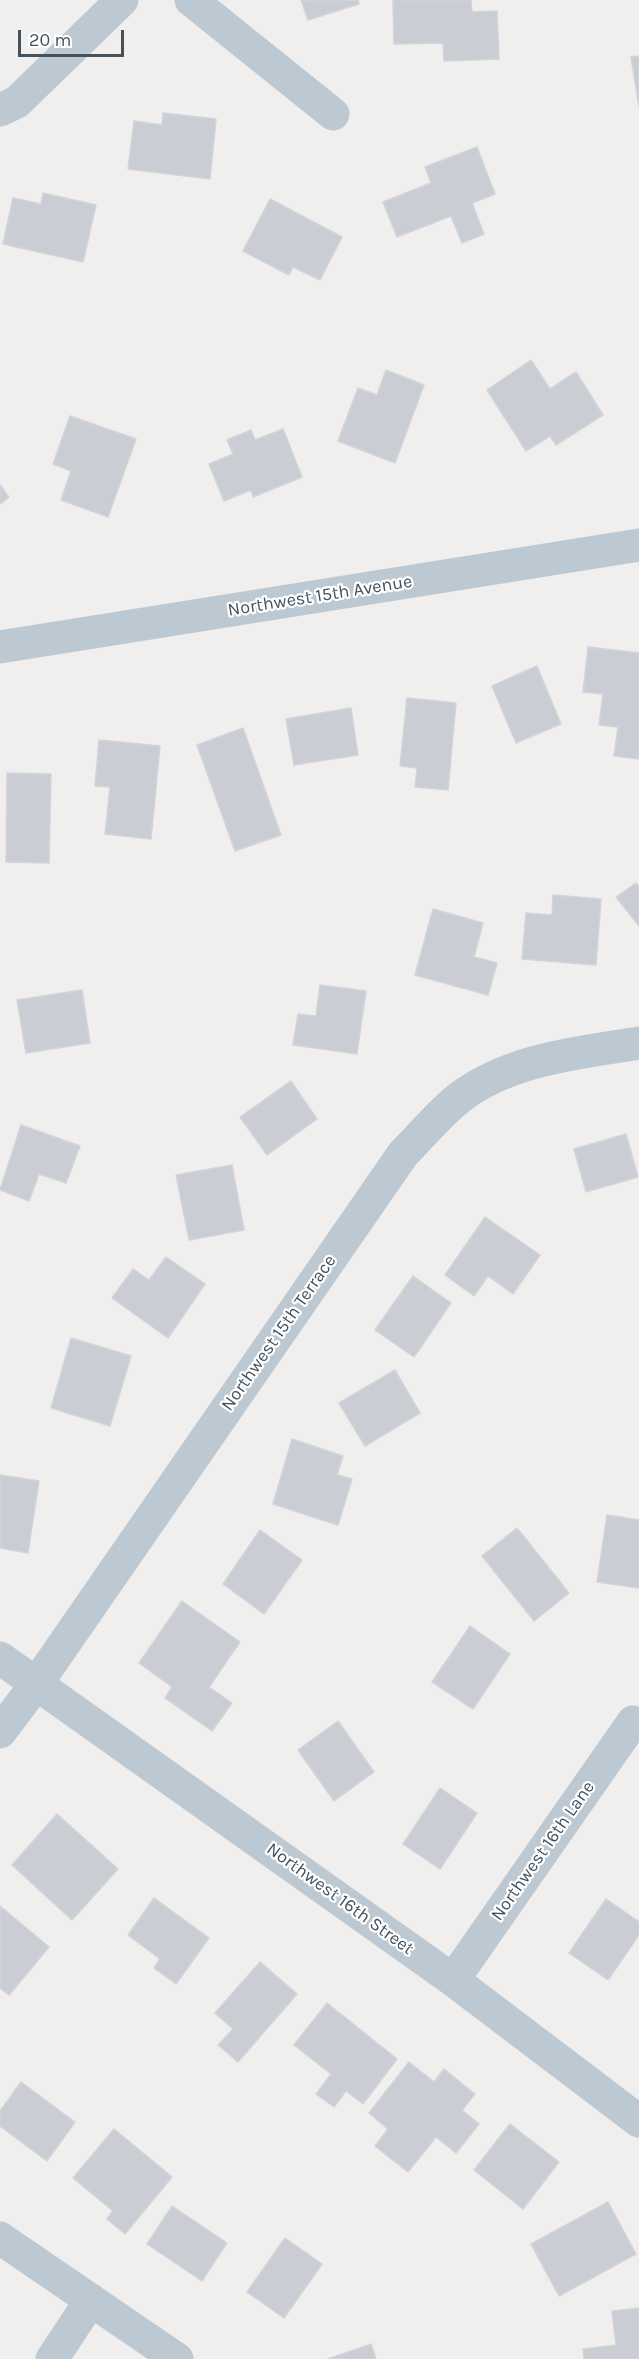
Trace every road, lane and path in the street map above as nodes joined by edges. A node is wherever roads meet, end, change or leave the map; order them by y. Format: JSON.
{"nodes":[{"id":1,"x":122,"y":0,"type":"edge"},
{"id":2,"x":190,"y":0,"type":"edge"},
{"id":3,"x":0,"y":110,"type":"edge"},
{"id":4,"x":333,"y":114,"type":"dead end"},
{"id":5,"x":639,"y":545,"type":"edge"},
{"id":6,"x":0,"y":647,"type":"edge"},
{"id":7,"x":639,"y":1043,"type":"edge"},
{"id":8,"x":0,"y":1658,"type":"edge"},
{"id":9,"x":37,"y":1683,"type":"junction"},
{"id":10,"x":633,"y":1722,"type":"dead end"},
{"id":11,"x":0,"y":1732,"type":"edge"},
{"id":12,"x":453,"y":1980,"type":"junction"},
{"id":13,"x":639,"y":2121,"type":"edge"},
{"id":14,"x":0,"y":2238,"type":"edge"},
{"id":15,"x":91,"y":2300,"type":"junction"},
{"id":16,"x":52,"y":2359,"type":"edge"},
{"id":17,"x":177,"y":2359,"type":"edge"}],
"edges":[{"from":1,"to":3,"type":"street"},
{"from":2,"to":4,"type":"street"},
{"from":5,"to":6,"type":"street","name":"Northwest 15th Avenue"},
{"from":7,"to":9,"type":"street","name":"Northwest 15th Terrace"},
{"from":8,"to":9,"type":"street","name":"Northwest 16th Street"},
{"from":9,"to":11,"type":"street","name":"Northwest 15th Terrace"},
{"from":9,"to":12,"type":"street","name":"Northwest 16th Street"},
{"from":10,"to":12,"type":"street","name":"Northwest 16th Lane"},
{"from":12,"to":13,"type":"street","name":"Northwest 16th Street"},
{"from":14,"to":15,"type":"street"},
{"from":15,"to":16,"type":"street"},
{"from":15,"to":17,"type":"street"}]}
